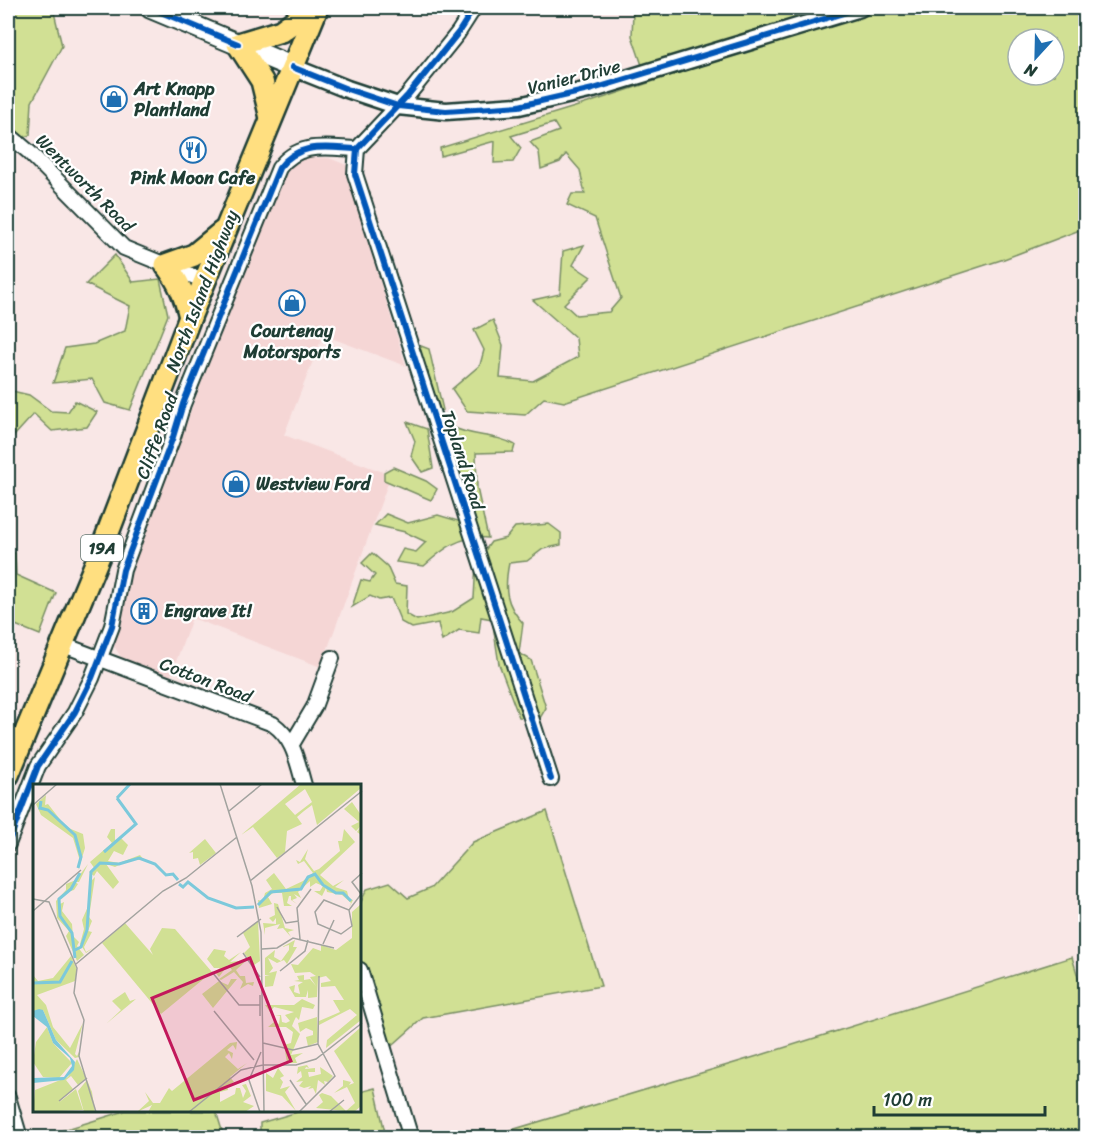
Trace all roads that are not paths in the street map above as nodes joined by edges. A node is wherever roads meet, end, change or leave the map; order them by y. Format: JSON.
{"nodes":[{"id":1,"x":151,"y":8,"type":"edge"},
{"id":2,"x":312,"y":8,"type":"edge"},
{"id":3,"x":317,"y":8,"type":"edge"},
{"id":4,"x":474,"y":8,"type":"edge"},
{"id":5,"x":860,"y":8,"type":"edge"},
{"id":6,"x":238,"y":44,"type":"junction"},
{"id":7,"x":292,"y":67,"type":"junction"},
{"id":8,"x":398,"y":106,"type":"junction"},
{"id":9,"x":271,"y":118,"type":"junction"},
{"id":10,"x":8,"y":134,"type":"edge"},
{"id":11,"x":357,"y":148,"type":"junction"},
{"id":12,"x":226,"y":228,"type":"junction"},
{"id":13,"x":166,"y":265,"type":"junction"},
{"id":14,"x":205,"y":281,"type":"junction"},
{"id":15,"x":190,"y":317,"type":"junction"},
{"id":16,"x":61,"y":644,"type":"junction"},
{"id":17,"x":332,"y":658,"type":"dead end"},
{"id":18,"x":100,"y":659,"type":"junction"},
{"id":19,"x":292,"y":744,"type":"junction"},
{"id":20,"x":8,"y":775,"type":"edge"},
{"id":21,"x":550,"y":779,"type":"dead end"},
{"id":22,"x":304,"y":784,"type":"edge"},
{"id":23,"x":8,"y":844,"type":"edge"},
{"id":24,"x":362,"y":977,"type":"edge"},
{"id":25,"x":8,"y":1096,"type":"edge"},
{"id":26,"x":20,"y":1137,"type":"edge"},
{"id":27,"x":411,"y":1137,"type":"edge"}],
"edges":[{"from":1,"to":6,"type":"main road"},
{"from":2,"to":6,"type":"main road"},
{"from":3,"to":7,"type":"main road","name":"North Island Highway","number":"19A"},
{"from":4,"to":8,"type":"street"},
{"from":5,"to":8,"type":"street","name":"Vanier Drive"},
{"from":6,"to":7,"type":"main road"},
{"from":6,"to":9,"type":"main road"},
{"from":7,"to":8,"type":"street","name":"Vanier Drive"},
{"from":7,"to":9,"type":"main road","name":"North Island Highway","number":"19A"},
{"from":8,"to":11,"type":"street"},
{"from":9,"to":12,"type":"main road","name":"North Island Highway","number":"19A"},
{"from":10,"to":13,"type":"street","name":"Wentworth Road"},
{"from":11,"to":18,"type":"street","name":"Cliffe Road"},
{"from":11,"to":21,"type":"street","name":"Topland Road"},
{"from":12,"to":13,"type":"main road"},
{"from":12,"to":14,"type":"main road","name":"North Island Highway","number":"19A"},
{"from":13,"to":14,"type":"street","name":"Wentworth Road"},
{"from":13,"to":15,"type":"main road"},
{"from":14,"to":15,"type":"main road","name":"North Island Highway","number":"19A"},
{"from":15,"to":16,"type":"main road","name":"North Island Highway","number":"19A"},
{"from":16,"to":18,"type":"street","name":"Cotton Road"},
{"from":16,"to":20,"type":"main road","name":"North Island Highway","number":"19A"},
{"from":17,"to":19,"type":"street"},
{"from":18,"to":19,"type":"street","name":"Cotton Road"},
{"from":18,"to":23,"type":"street","name":"Cliffe Road"},
{"from":19,"to":22,"type":"street","name":"Cotton Road"},
{"from":24,"to":27,"type":"street"},
{"from":25,"to":26,"type":"street"}]}
